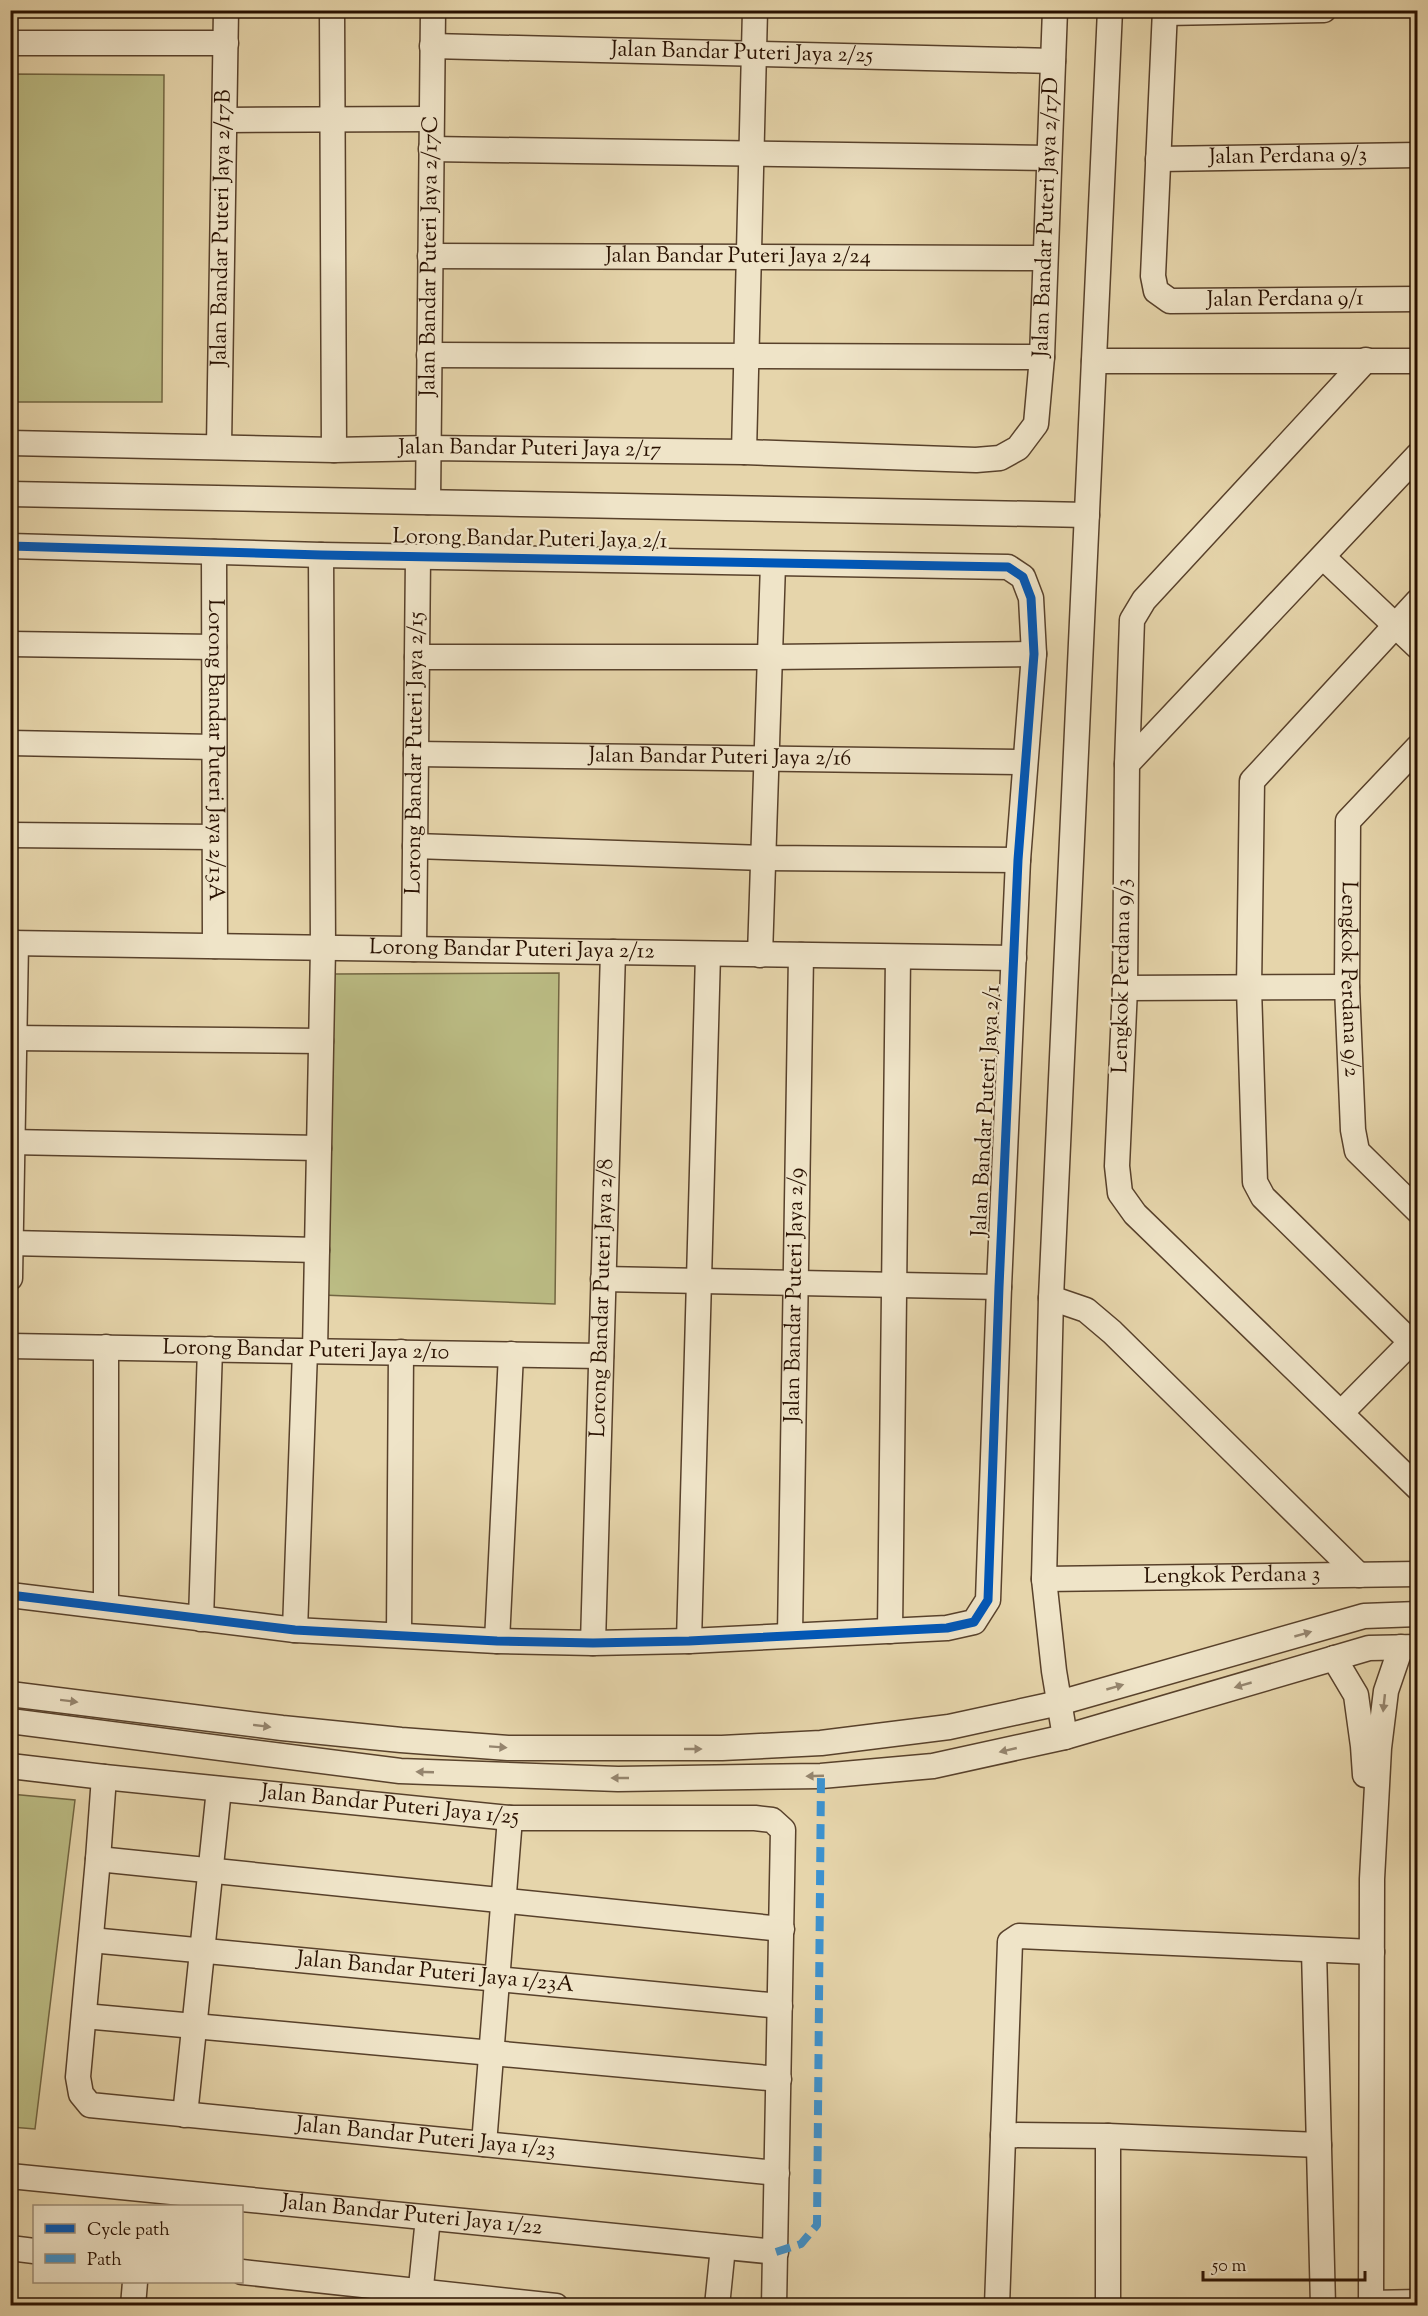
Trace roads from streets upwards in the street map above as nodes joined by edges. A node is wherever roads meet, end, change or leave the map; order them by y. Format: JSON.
{"nodes":[{"id":1,"x":226,"y":10,"type":"edge"},
{"id":2,"x":332,"y":10,"type":"edge"},
{"id":3,"x":433,"y":10,"type":"edge"},
{"id":4,"x":755,"y":10,"type":"edge"},
{"id":5,"x":1055,"y":10,"type":"edge"},
{"id":6,"x":1110,"y":10,"type":"edge"},
{"id":7,"x":1324,"y":10,"type":"edge"},
{"id":8,"x":1165,"y":12,"type":"edge"},
{"id":9,"x":10,"y":43,"type":"edge"},
{"id":10,"x":226,"y":43,"type":"junction"},
{"id":11,"x":432,"y":46,"type":"junction"},
{"id":12,"x":754,"y":54,"type":"junction"},
{"id":13,"x":1053,"y":61,"type":"junction"},
{"id":14,"x":333,"y":119,"type":"junction"},
{"id":15,"x":431,"y":119,"type":"junction"},
{"id":16,"x":225,"y":120,"type":"junction"},
{"id":17,"x":431,"y":149,"type":"junction"},
{"id":18,"x":751,"y":154,"type":"junction"},
{"id":19,"x":1418,"y":155,"type":"edge"},
{"id":20,"x":1048,"y":158,"type":"junction"},
{"id":21,"x":1158,"y":159,"type":"junction"},
{"id":22,"x":430,"y":256,"type":"junction"},
{"id":23,"x":749,"y":257,"type":"junction"},
{"id":24,"x":1044,"y":258,"type":"junction"},
{"id":25,"x":1418,"y":299,"type":"edge"},
{"id":26,"x":429,"y":355,"type":"junction"},
{"id":27,"x":747,"y":356,"type":"junction"},
{"id":28,"x":1042,"y":357,"type":"junction"},
{"id":29,"x":1366,"y":360,"type":"junction"},
{"id":30,"x":1094,"y":361,"type":"junction"},
{"id":31,"x":1418,"y":361,"type":"edge"},
{"id":32,"x":1036,"y":424,"type":"joint"},
{"id":33,"x":10,"y":443,"type":"edge"},
{"id":34,"x":219,"y":446,"type":"junction"},
{"id":35,"x":429,"y":448,"type":"junction"},
{"id":36,"x":334,"y":450,"type":"junction"},
{"id":37,"x":744,"y":452,"type":"junction"},
{"id":38,"x":1418,"y":455,"type":"edge"},
{"id":39,"x":10,"y":494,"type":"edge"},
{"id":40,"x":428,"y":502,"type":"junction"},
{"id":41,"x":1086,"y":515,"type":"junction"},
{"id":42,"x":10,"y":546,"type":"edge"},
{"id":43,"x":214,"y":552,"type":"junction"},
{"id":44,"x":321,"y":555,"type":"junction"},
{"id":45,"x":418,"y":557,"type":"junction"},
{"id":46,"x":1323,"y":557,"type":"junction"},
{"id":47,"x":773,"y":564,"type":"junction"},
{"id":48,"x":1031,"y":598,"type":"joint"},
{"id":49,"x":1418,"y":601,"type":"edge"},
{"id":50,"x":1395,"y":625,"type":"junction"},
{"id":51,"x":10,"y":644,"type":"edge"},
{"id":52,"x":1418,"y":646,"type":"edge"},
{"id":53,"x":214,"y":647,"type":"junction"},
{"id":54,"x":1034,"y":654,"type":"junction"},
{"id":55,"x":417,"y":657,"type":"junction"},
{"id":56,"x":771,"y":657,"type":"junction"},
{"id":57,"x":10,"y":743,"type":"edge"},
{"id":58,"x":214,"y":747,"type":"junction"},
{"id":59,"x":1418,"y":747,"type":"edge"},
{"id":60,"x":416,"y":754,"type":"junction"},
{"id":61,"x":768,"y":759,"type":"junction"},
{"id":62,"x":1025,"y":762,"type":"junction"},
{"id":63,"x":1127,"y":764,"type":"junction"},
{"id":64,"x":10,"y":835,"type":"edge"},
{"id":65,"x":214,"y":837,"type":"junction"},
{"id":66,"x":415,"y":846,"type":"junction"},
{"id":67,"x":764,"y":858,"type":"junction"},
{"id":68,"x":1018,"y":860,"type":"junction"},
{"id":69,"x":13,"y":943,"type":"edge"},
{"id":70,"x":215,"y":946,"type":"junction"},
{"id":71,"x":323,"y":948,"type":"junction"},
{"id":72,"x":414,"y":949,"type":"junction"},
{"id":73,"x":613,"y":952,"type":"junction"},
{"id":74,"x":708,"y":954,"type":"junction"},
{"id":75,"x":760,"y":955,"type":"junction"},
{"id":76,"x":801,"y":955,"type":"junction"},
{"id":77,"x":898,"y":957,"type":"junction"},
{"id":78,"x":1014,"y":958,"type":"junction"},
{"id":79,"x":1347,"y":987,"type":"junction"},
{"id":80,"x":1125,"y":988,"type":"junction"},
{"id":81,"x":1249,"y":988,"type":"junction"},
{"id":82,"x":12,"y":1038,"type":"edge"},
{"id":83,"x":321,"y":1041,"type":"junction"},
{"id":84,"x":11,"y":1142,"type":"edge"},
{"id":85,"x":319,"y":1148,"type":"junction"},
{"id":86,"x":1418,"y":1211,"type":"edge"},
{"id":87,"x":11,"y":1243,"type":"edge"},
{"id":88,"x":317,"y":1250,"type":"junction"},
{"id":89,"x":10,"y":1278,"type":"edge"},
{"id":90,"x":603,"y":1279,"type":"junction"},
{"id":91,"x":698,"y":1281,"type":"junction"},
{"id":92,"x":796,"y":1283,"type":"junction"},
{"id":93,"x":894,"y":1285,"type":"junction"},
{"id":94,"x":999,"y":1287,"type":"junction"},
{"id":95,"x":1051,"y":1298,"type":"junction"},
{"id":96,"x":1415,"y":1342,"type":"edge"},
{"id":97,"x":10,"y":1346,"type":"edge"},
{"id":98,"x":106,"y":1347,"type":"junction"},
{"id":99,"x":210,"y":1349,"type":"junction"},
{"id":100,"x":310,"y":1351,"type":"junction"},
{"id":101,"x":401,"y":1352,"type":"junction"},
{"id":102,"x":512,"y":1354,"type":"junction"},
{"id":103,"x":601,"y":1356,"type":"junction"},
{"id":104,"x":1341,"y":1413,"type":"junction"},
{"id":105,"x":1418,"y":1488,"type":"edge"},
{"id":106,"x":1418,"y":1574,"type":"edge"},
{"id":107,"x":1359,"y":1575,"type":"junction"},
{"id":108,"x":1044,"y":1579,"type":"junction"},
{"id":109,"x":10,"y":1595,"type":"edge"},
{"id":110,"x":106,"y":1605,"type":"junction"},
{"id":111,"x":1418,"y":1614,"type":"edge"},
{"id":112,"x":201,"y":1619,"type":"junction"},
{"id":113,"x":296,"y":1630,"type":"junction"},
{"id":114,"x":890,"y":1632,"type":"junction"},
{"id":115,"x":399,"y":1635,"type":"junction"},
{"id":116,"x":790,"y":1635,"type":"junction"},
{"id":117,"x":497,"y":1641,"type":"junction"},
{"id":118,"x":689,"y":1641,"type":"junction"},
{"id":119,"x":593,"y":1643,"type":"junction"},
{"id":120,"x":1409,"y":1647,"type":"edge"},
{"id":121,"x":1334,"y":1658,"type":"junction"},
{"id":122,"x":10,"y":1694,"type":"edge"},
{"id":123,"x":1059,"y":1703,"type":"junction"},
{"id":124,"x":10,"y":1721,"type":"edge"},
{"id":125,"x":1065,"y":1737,"type":"junction"},
{"id":126,"x":10,"y":1766,"type":"edge"},
{"id":127,"x":104,"y":1777,"type":"junction"},
{"id":128,"x":219,"y":1789,"type":"junction"},
{"id":129,"x":510,"y":1818,"type":"junction"},
{"id":130,"x":99,"y":1859,"type":"junction"},
{"id":131,"x":211,"y":1870,"type":"junction"},
{"id":132,"x":1372,"y":1879,"type":"junction"},
{"id":133,"x":503,"y":1900,"type":"junction"},
{"id":134,"x":782,"y":1929,"type":"junction"},
{"id":135,"x":91,"y":1940,"type":"junction"},
{"id":136,"x":1314,"y":1950,"type":"junction"},
{"id":137,"x":202,"y":1951,"type":"junction"},
{"id":138,"x":1372,"y":1952,"type":"junction"},
{"id":139,"x":497,"y":1979,"type":"junction"},
{"id":140,"x":780,"y":2006,"type":"junction"},
{"id":141,"x":84,"y":2016,"type":"junction"},
{"id":142,"x":194,"y":2025,"type":"junction"},
{"id":143,"x":491,"y":2053,"type":"junction"},
{"id":144,"x":779,"y":2079,"type":"junction"},
{"id":145,"x":185,"y":2115,"type":"junction"},
{"id":146,"x":1003,"y":2135,"type":"junction"},
{"id":147,"x":1108,"y":2136,"type":"junction"},
{"id":148,"x":484,"y":2144,"type":"junction"},
{"id":149,"x":1319,"y":2145,"type":"junction"},
{"id":150,"x":777,"y":2173,"type":"junction"},
{"id":151,"x":10,"y":2176,"type":"edge"},
{"id":152,"x":144,"y":2198,"type":"edge"},
{"id":153,"x":428,"y":2218,"type":"junction"},
{"id":154,"x":723,"y":2247,"type":"junction"},
{"id":155,"x":10,"y":2248,"type":"edge"},
{"id":156,"x":33,"y":2251,"type":"edge"},
{"id":157,"x":776,"y":2252,"type":"junction"},
{"id":158,"x":243,"y":2272,"type":"edge"},
{"id":159,"x":135,"y":2283,"type":"edge"},
{"id":160,"x":420,"y":2298,"type":"edge"},
{"id":161,"x":1418,"y":2302,"type":"edge"},
{"id":162,"x":1371,"y":2304,"type":"edge"},
{"id":163,"x":133,"y":2306,"type":"edge"},
{"id":164,"x":556,"y":2306,"type":"edge"},
{"id":165,"x":717,"y":2306,"type":"edge"},
{"id":166,"x":774,"y":2306,"type":"edge"},
{"id":167,"x":997,"y":2306,"type":"edge"},
{"id":168,"x":1108,"y":2306,"type":"edge"},
{"id":169,"x":1323,"y":2306,"type":"edge"}],
"edges":[{"from":1,"to":10,"type":"street","name":"Jalan Bandar Puteri Jaya 2/17B"},
{"from":2,"to":14,"type":"street"},
{"from":3,"to":11,"type":"street","name":"Jalan Bandar Puteri Jaya 2/17C"},
{"from":4,"to":12,"type":"street"},
{"from":5,"to":13,"type":"street","name":"Jalan Bandar Puteri Jaya 2/17D"},
{"from":6,"to":30,"type":"street"},
{"from":7,"to":8,"type":"street"},
{"from":8,"to":21,"type":"street"},
{"from":9,"to":10,"type":"street"},
{"from":10,"to":16,"type":"street","name":"Jalan Bandar Puteri Jaya 2/17B"},
{"from":11,"to":12,"type":"street","name":"Jalan Bandar Puteri Jaya 2/25"},
{"from":11,"to":15,"type":"street","name":"Jalan Bandar Puteri Jaya 2/17C"},
{"from":12,"to":13,"type":"street","name":"Jalan Bandar Puteri Jaya 2/25"},
{"from":12,"to":18,"type":"street"},
{"from":13,"to":20,"type":"street","name":"Jalan Bandar Puteri Jaya 2/17D"},
{"from":14,"to":15,"type":"street"},
{"from":14,"to":16,"type":"street"},
{"from":14,"to":36,"type":"street"},
{"from":15,"to":17,"type":"street","name":"Jalan Bandar Puteri Jaya 2/17C"},
{"from":16,"to":34,"type":"street","name":"Jalan Bandar Puteri Jaya 2/17B"},
{"from":17,"to":18,"type":"street"},
{"from":17,"to":22,"type":"street","name":"Jalan Bandar Puteri Jaya 2/17C"},
{"from":18,"to":20,"type":"street"},
{"from":18,"to":23,"type":"street"},
{"from":19,"to":21,"type":"street","name":"Jalan Perdana 9/3"},
{"from":20,"to":24,"type":"street","name":"Jalan Bandar Puteri Jaya 2/17D"},
{"from":21,"to":25,"type":"street","name":"Jalan Perdana 9/1"},
{"from":22,"to":23,"type":"street","name":"Jalan Bandar Puteri Jaya 2/24"},
{"from":22,"to":26,"type":"street","name":"Jalan Bandar Puteri Jaya 2/17C"},
{"from":23,"to":24,"type":"street","name":"Jalan Bandar Puteri Jaya 2/24"},
{"from":23,"to":27,"type":"street"},
{"from":24,"to":28,"type":"street","name":"Jalan Bandar Puteri Jaya 2/17D"},
{"from":26,"to":27,"type":"street"},
{"from":26,"to":35,"type":"street","name":"Jalan Bandar Puteri Jaya 2/17C"},
{"from":27,"to":28,"type":"street"},
{"from":27,"to":37,"type":"street"},
{"from":28,"to":32,"type":"street","name":"Jalan Bandar Puteri Jaya 2/17D"},
{"from":29,"to":30,"type":"street"},
{"from":29,"to":31,"type":"street"},
{"from":29,"to":63,"type":"street","name":"Lengkok Perdana 9/3"},
{"from":30,"to":41,"type":"street"},
{"from":32,"to":37,"type":"street","name":"Jalan Bandar Puteri Jaya 2/17"},
{"from":33,"to":34,"type":"street","name":"Jalan Bandar Puteri Jaya 2/17"},
{"from":34,"to":36,"type":"street","name":"Jalan Bandar Puteri Jaya 2/17"},
{"from":35,"to":36,"type":"street","name":"Jalan Bandar Puteri Jaya 2/17"},
{"from":35,"to":37,"type":"street","name":"Jalan Bandar Puteri Jaya 2/17"},
{"from":35,"to":40,"type":"street","name":"Jalan Bandar Puteri Jaya 2/17C"},
{"from":38,"to":46,"type":"street"},
{"from":39,"to":40,"type":"street"},
{"from":40,"to":41,"type":"street"},
{"from":41,"to":95,"type":"street"},
{"from":42,"to":43,"type":"street","name":"Lorong Bandar Puteri Jaya 2/1"},
{"from":43,"to":44,"type":"street","name":"Lorong Bandar Puteri Jaya 2/1"},
{"from":43,"to":53,"type":"street","name":"Lorong Bandar Puteri Jaya 2/13A"},
{"from":44,"to":45,"type":"street","name":"Lorong Bandar Puteri Jaya 2/1"},
{"from":44,"to":71,"type":"street"},
{"from":45,"to":47,"type":"street","name":"Lorong Bandar Puteri Jaya 2/1"},
{"from":45,"to":55,"type":"street","name":"Lorong Bandar Puteri Jaya 2/15"},
{"from":46,"to":50,"type":"street"},
{"from":46,"to":63,"type":"street"},
{"from":47,"to":48,"type":"street","name":"Lorong Bandar Puteri Jaya 2/1"},
{"from":47,"to":56,"type":"street"},
{"from":48,"to":54,"type":"street","name":"Jalan Bandar Puteri Jaya 2/1"},
{"from":49,"to":50,"type":"street"},
{"from":50,"to":52,"type":"street"},
{"from":50,"to":81,"type":"street"},
{"from":51,"to":53,"type":"street"},
{"from":53,"to":58,"type":"street","name":"Lorong Bandar Puteri Jaya 2/13A"},
{"from":54,"to":56,"type":"street"},
{"from":54,"to":62,"type":"street","name":"Jalan Bandar Puteri Jaya 2/1"},
{"from":55,"to":56,"type":"street"},
{"from":55,"to":60,"type":"street","name":"Lorong Bandar Puteri Jaya 2/15"},
{"from":56,"to":61,"type":"street"},
{"from":57,"to":58,"type":"street"},
{"from":58,"to":65,"type":"street","name":"Lorong Bandar Puteri Jaya 2/13A"},
{"from":59,"to":79,"type":"street","name":"Lengkok Perdana 9/2"},
{"from":60,"to":61,"type":"street","name":"Jalan Bandar Puteri Jaya 2/16"},
{"from":60,"to":66,"type":"street","name":"Lorong Bandar Puteri Jaya 2/15"},
{"from":61,"to":62,"type":"street","name":"Jalan Bandar Puteri Jaya 2/16"},
{"from":61,"to":67,"type":"street"},
{"from":62,"to":68,"type":"street","name":"Jalan Bandar Puteri Jaya 2/1"},
{"from":63,"to":80,"type":"street","name":"Lengkok Perdana 9/3"},
{"from":64,"to":65,"type":"street"},
{"from":65,"to":70,"type":"street","name":"Lorong Bandar Puteri Jaya 2/13A"},
{"from":66,"to":67,"type":"street"},
{"from":66,"to":72,"type":"street","name":"Lorong Bandar Puteri Jaya 2/15"},
{"from":67,"to":68,"type":"street"},
{"from":67,"to":75,"type":"street"},
{"from":68,"to":78,"type":"street","name":"Jalan Bandar Puteri Jaya 2/1"},
{"from":69,"to":70,"type":"street","name":"Lorong Bandar Puteri Jaya 2/12"},
{"from":69,"to":82,"type":"street"},
{"from":70,"to":71,"type":"street","name":"Lorong Bandar Puteri Jaya 2/12"},
{"from":71,"to":72,"type":"street","name":"Lorong Bandar Puteri Jaya 2/12"},
{"from":71,"to":83,"type":"street"},
{"from":72,"to":73,"type":"street","name":"Lorong Bandar Puteri Jaya 2/12"},
{"from":73,"to":74,"type":"street","name":"Lorong Bandar Puteri Jaya 2/12"},
{"from":73,"to":90,"type":"street","name":"Lorong Bandar Puteri Jaya 2/8"},
{"from":74,"to":75,"type":"street","name":"Lorong Bandar Puteri Jaya 2/12"},
{"from":74,"to":91,"type":"street"},
{"from":75,"to":76,"type":"street","name":"Lorong Bandar Puteri Jaya 2/12"},
{"from":76,"to":77,"type":"street","name":"Lorong Bandar Puteri Jaya 2/12"},
{"from":76,"to":92,"type":"street","name":"Jalan Bandar Puteri Jaya 2/9"},
{"from":77,"to":78,"type":"street","name":"Lorong Bandar Puteri Jaya 2/12"},
{"from":77,"to":93,"type":"street"},
{"from":78,"to":94,"type":"street","name":"Jalan Bandar Puteri Jaya 2/1"},
{"from":79,"to":81,"type":"street"},
{"from":79,"to":86,"type":"street","name":"Lengkok Perdana 9/2"},
{"from":80,"to":81,"type":"street"},
{"from":80,"to":104,"type":"street","name":"Lengkok Perdana 9/3"},
{"from":81,"to":96,"type":"street"},
{"from":82,"to":83,"type":"street"},
{"from":82,"to":84,"type":"street"},
{"from":83,"to":85,"type":"street"},
{"from":84,"to":85,"type":"street"},
{"from":84,"to":87,"type":"street"},
{"from":85,"to":88,"type":"street"},
{"from":87,"to":88,"type":"street"},
{"from":87,"to":89,"type":"street"},
{"from":88,"to":100,"type":"street"},
{"from":90,"to":91,"type":"street"},
{"from":90,"to":103,"type":"street","name":"Lorong Bandar Puteri Jaya 2/8"},
{"from":91,"to":92,"type":"street"},
{"from":91,"to":118,"type":"street"},
{"from":92,"to":93,"type":"street"},
{"from":92,"to":116,"type":"street","name":"Jalan Bandar Puteri Jaya 2/9"},
{"from":93,"to":94,"type":"street"},
{"from":93,"to":114,"type":"street"},
{"from":94,"to":114,"type":"street","name":"Jalan Bandar Puteri Jaya 2/1"},
{"from":95,"to":107,"type":"street"},
{"from":95,"to":108,"type":"street"},
{"from":96,"to":104,"type":"street"},
{"from":97,"to":98,"type":"street","name":"Lorong Bandar Puteri Jaya 2/10"},
{"from":98,"to":99,"type":"street","name":"Lorong Bandar Puteri Jaya 2/10"},
{"from":98,"to":110,"type":"street"},
{"from":99,"to":100,"type":"street","name":"Lorong Bandar Puteri Jaya 2/10"},
{"from":99,"to":112,"type":"street"},
{"from":100,"to":101,"type":"street","name":"Lorong Bandar Puteri Jaya 2/10"},
{"from":100,"to":113,"type":"street"},
{"from":101,"to":102,"type":"street","name":"Lorong Bandar Puteri Jaya 2/10"},
{"from":101,"to":115,"type":"street"},
{"from":102,"to":103,"type":"street","name":"Lorong Bandar Puteri Jaya 2/10"},
{"from":102,"to":117,"type":"street"},
{"from":103,"to":119,"type":"street","name":"Lorong Bandar Puteri Jaya 2/8"},
{"from":104,"to":105,"type":"street","name":"Lengkok Perdana 9/3"},
{"from":106,"to":107,"type":"street","name":"Lengkok Perdana 3"},
{"from":107,"to":108,"type":"street","name":"Lengkok Perdana 3"},
{"from":108,"to":123,"type":"street"},
{"from":109,"to":110,"type":"street"},
{"from":110,"to":112,"type":"street"},
{"from":123,"to":111,"type":"street","one_way":true},
{"from":112,"to":113,"type":"street"},
{"from":113,"to":115,"type":"street"},
{"from":114,"to":116,"type":"street"},
{"from":115,"to":117,"type":"street"},
{"from":116,"to":118,"type":"street"},
{"from":117,"to":119,"type":"street"},
{"from":118,"to":119,"type":"street"},
{"from":120,"to":121,"type":"street"},
{"from":120,"to":132,"type":"street","one_way":true},
{"from":121,"to":125,"type":"street","one_way":true},
{"from":121,"to":132,"type":"street"},
{"from":122,"to":123,"type":"street","one_way":true},
{"from":123,"to":125,"type":"street"},
{"from":125,"to":124,"type":"street","one_way":true},
{"from":126,"to":127,"type":"street","name":"Jalan Bandar Puteri Jaya 1/25"},
{"from":127,"to":128,"type":"street","name":"Jalan Bandar Puteri Jaya 1/25"},
{"from":127,"to":130,"type":"street"},
{"from":128,"to":129,"type":"street","name":"Jalan Bandar Puteri Jaya 1/25"},
{"from":128,"to":131,"type":"street"},
{"from":129,"to":133,"type":"street"},
{"from":129,"to":134,"type":"street","name":"Jalan Bandar Puteri Jaya 1/25"},
{"from":130,"to":131,"type":"street"},
{"from":130,"to":135,"type":"street"},
{"from":131,"to":133,"type":"street"},
{"from":131,"to":137,"type":"street"},
{"from":132,"to":138,"type":"street"},
{"from":133,"to":134,"type":"street"},
{"from":133,"to":139,"type":"street"},
{"from":134,"to":140,"type":"street"},
{"from":135,"to":137,"type":"street","name":"Jalan Bandar Puteri Jaya 1/23A"},
{"from":135,"to":141,"type":"street"},
{"from":136,"to":138,"type":"street"},
{"from":136,"to":146,"type":"street"},
{"from":136,"to":149,"type":"street"},
{"from":137,"to":139,"type":"street","name":"Jalan Bandar Puteri Jaya 1/23A"},
{"from":137,"to":142,"type":"street"},
{"from":138,"to":162,"type":"street"},
{"from":139,"to":140,"type":"street","name":"Jalan Bandar Puteri Jaya 1/23A"},
{"from":139,"to":143,"type":"street"},
{"from":140,"to":144,"type":"street"},
{"from":141,"to":142,"type":"street"},
{"from":141,"to":145,"type":"street","name":"Jalan Bandar Puteri Jaya 1/23"},
{"from":142,"to":143,"type":"street"},
{"from":142,"to":145,"type":"street"},
{"from":143,"to":144,"type":"street"},
{"from":143,"to":148,"type":"street"},
{"from":144,"to":150,"type":"street"},
{"from":145,"to":148,"type":"street","name":"Jalan Bandar Puteri Jaya 1/23"},
{"from":146,"to":147,"type":"street"},
{"from":146,"to":167,"type":"street"},
{"from":147,"to":149,"type":"street"},
{"from":147,"to":168,"type":"street"},
{"from":148,"to":150,"type":"street","name":"Jalan Bandar Puteri Jaya 1/23"},
{"from":149,"to":169,"type":"street"},
{"from":150,"to":157,"type":"street"},
{"from":151,"to":152,"type":"street","name":"Jalan Bandar Puteri Jaya 1/22"},
{"from":152,"to":153,"type":"street","name":"Jalan Bandar Puteri Jaya 1/22"},
{"from":153,"to":154,"type":"street","name":"Jalan Bandar Puteri Jaya 1/22"},
{"from":153,"to":160,"type":"street"},
{"from":154,"to":157,"type":"street","name":"Jalan Bandar Puteri Jaya 1/22"},
{"from":154,"to":165,"type":"street"},
{"from":155,"to":156,"type":"street"},
{"from":157,"to":166,"type":"street"},
{"from":158,"to":160,"type":"street"},
{"from":159,"to":163,"type":"street"},
{"from":160,"to":164,"type":"street"},
{"from":161,"to":162,"type":"street"}]}
